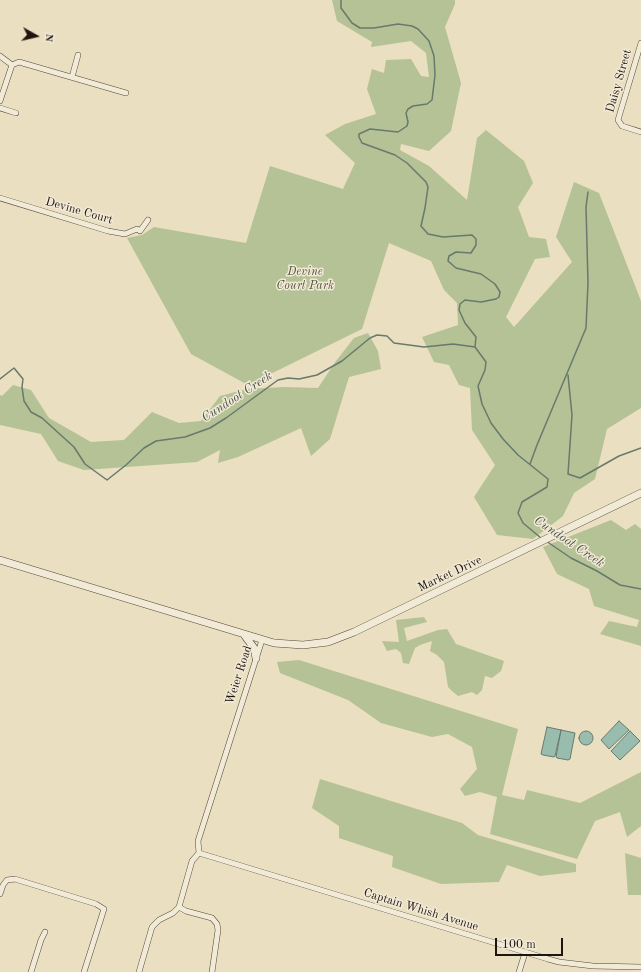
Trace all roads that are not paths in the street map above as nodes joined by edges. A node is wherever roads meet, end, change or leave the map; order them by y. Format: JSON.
{"nodes":[{"id":1,"x":641,"y":43,"type":"edge"},
{"id":2,"x":78,"y":55,"type":"dead end"},
{"id":3,"x":0,"y":56,"type":"edge"},
{"id":4,"x":12,"y":65,"type":"junction"},
{"id":5,"x":72,"y":77,"type":"junction"},
{"id":6,"x":126,"y":93,"type":"dead end"},
{"id":7,"x":0,"y":101,"type":"edge"},
{"id":8,"x":0,"y":108,"type":"edge"},
{"id":9,"x":16,"y":113,"type":"dead end"},
{"id":10,"x":641,"y":132,"type":"edge"},
{"id":11,"x":0,"y":198,"type":"edge"},
{"id":12,"x":148,"y":220,"type":"dead end"},
{"id":13,"x":641,"y":493,"type":"edge"},
{"id":14,"x":0,"y":560,"type":"edge"},
{"id":15,"x":243,"y":635,"type":"junction"},
{"id":16,"x":262,"y":640,"type":"junction"},
{"id":17,"x":256,"y":658,"type":"junction"},
{"id":18,"x":199,"y":853,"type":"junction"},
{"id":19,"x":0,"y":894,"type":"edge"},
{"id":20,"x":179,"y":906,"type":"junction"},
{"id":21,"x":45,"y":932,"type":"dead end"},
{"id":22,"x":525,"y":953,"type":"junction"},
{"id":23,"x":641,"y":967,"type":"edge"},
{"id":24,"x":31,"y":972,"type":"edge"},
{"id":25,"x":84,"y":972,"type":"edge"},
{"id":26,"x":139,"y":972,"type":"edge"},
{"id":27,"x":212,"y":972,"type":"edge"},
{"id":28,"x":519,"y":972,"type":"edge"}],
"edges":[{"from":1,"to":10,"type":"street","name":"Daisy Street"},
{"from":2,"to":5,"type":"street"},
{"from":3,"to":4,"type":"street"},
{"from":4,"to":5,"type":"street"},
{"from":4,"to":7,"type":"street"},
{"from":5,"to":6,"type":"street"},
{"from":8,"to":9,"type":"street"},
{"from":11,"to":12,"type":"street","name":"Devine Court"},
{"from":13,"to":16,"type":"street","name":"Market Drive"},
{"from":14,"to":15,"type":"street","name":"Weier Road"},
{"from":15,"to":16,"type":"street","name":"Weier Road"},
{"from":15,"to":17,"type":"street"},
{"from":16,"to":17,"type":"street","name":"Weier Road"},
{"from":17,"to":18,"type":"street","name":"Weier Road"},
{"from":18,"to":20,"type":"street","name":"Weier Road"},
{"from":18,"to":22,"type":"street","name":"Captain Whish Avenue"},
{"from":19,"to":25,"type":"street"},
{"from":20,"to":26,"type":"street"},
{"from":20,"to":27,"type":"street"},
{"from":21,"to":24,"type":"street"},
{"from":22,"to":23,"type":"street","name":"Captain Whish Avenue"},
{"from":22,"to":28,"type":"street"}]}
